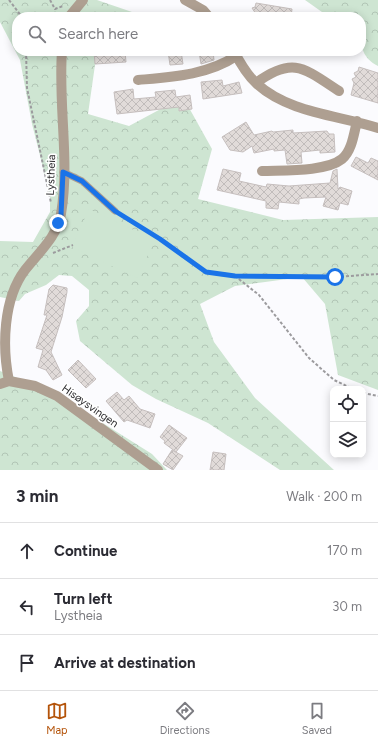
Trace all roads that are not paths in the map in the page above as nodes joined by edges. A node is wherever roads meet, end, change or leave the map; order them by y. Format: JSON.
{"nodes":[{"id":1,"x":82,"y":0,"type":"edge"},
{"id":2,"x":185,"y":0,"type":"edge"},
{"id":3,"x":73,"y":12,"type":"edge"},
{"id":4,"x":205,"y":12,"type":"edge"},
{"id":5,"x":62,"y":56,"type":"edge"},
{"id":6,"x":231,"y":56,"type":"edge"},
{"id":7,"x":237,"y":56,"type":"edge"},
{"id":8,"x":138,"y":80,"type":"dead end"},
{"id":9,"x":256,"y":83,"type":"junction"},
{"id":10,"x":339,"y":91,"type":"dead end"},
{"id":11,"x":357,"y":121,"type":"junction"},
{"id":12,"x":378,"y":128,"type":"edge"},
{"id":13,"x":262,"y":171,"type":"dead end"},
{"id":14,"x":63,"y":172,"type":"junction"},
{"id":15,"x":115,"y":211,"type":"road end"},
{"id":16,"x":5,"y":382,"type":"edge"},
{"id":17,"x":158,"y":470,"type":"edge"}],
"edges":[{"from":1,"to":3,"type":"street"},
{"from":2,"to":4,"type":"street"},
{"from":5,"to":14,"type":"street","name":"Lystheia"},
{"from":6,"to":8,"type":"street"},
{"from":7,"to":9,"type":"street"},
{"from":9,"to":10,"type":"street"},
{"from":9,"to":11,"type":"street"},
{"from":11,"to":12,"type":"street"},
{"from":11,"to":13,"type":"street"},
{"from":14,"to":15,"type":"lane"},
{"from":14,"to":16,"type":"street","name":"Lystheia"},
{"from":16,"to":17,"type":"street","name":"Hisøysvingen"}]}
